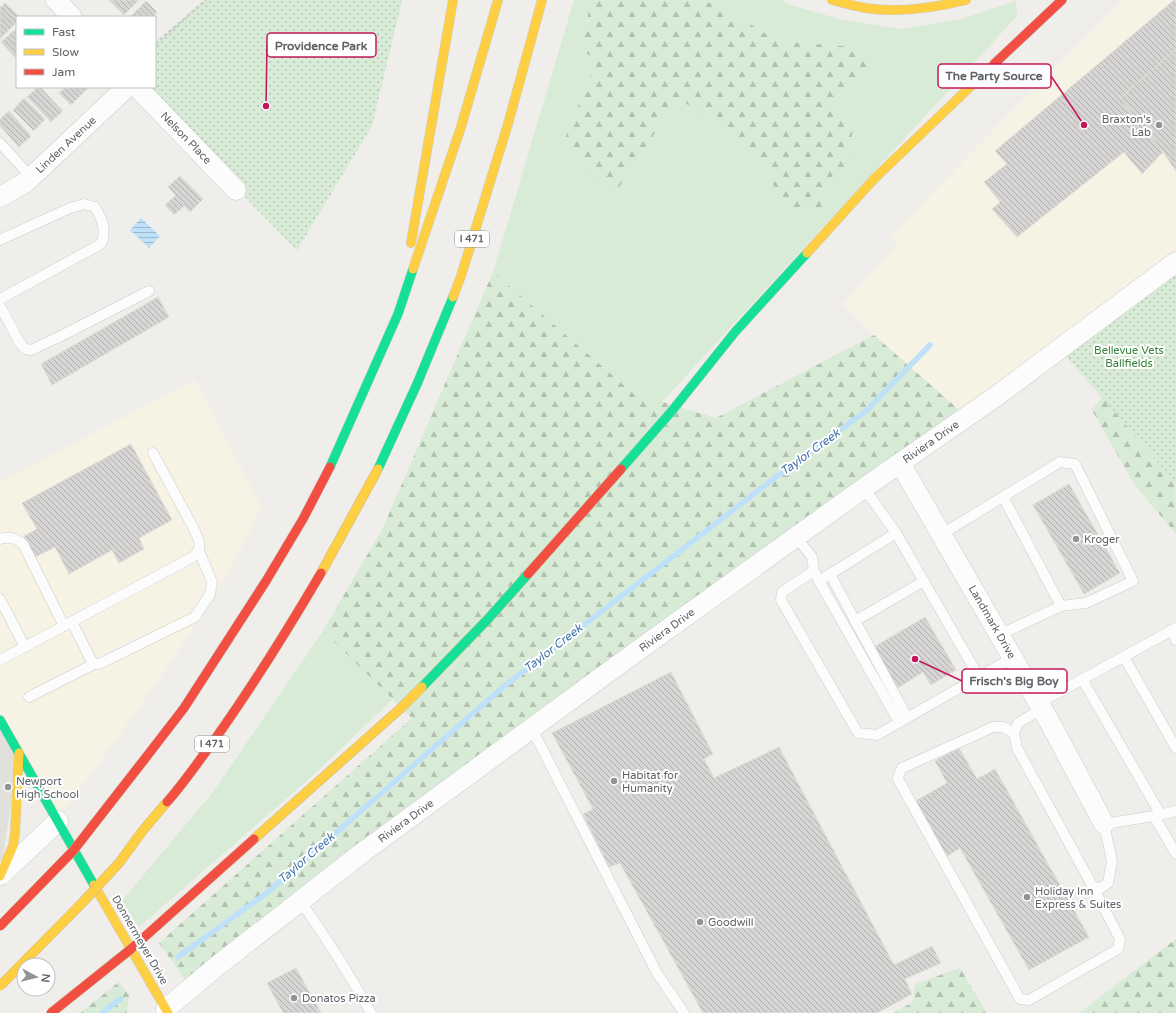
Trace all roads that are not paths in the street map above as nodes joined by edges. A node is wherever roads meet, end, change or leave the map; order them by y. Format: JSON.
{"nodes":[{"id":1,"x":56,"y":0,"type":"edge"},
{"id":2,"x":453,"y":0,"type":"edge"},
{"id":3,"x":498,"y":0,"type":"edge"},
{"id":4,"x":542,"y":0,"type":"edge"},
{"id":5,"x":832,"y":0,"type":"edge"},
{"id":6,"x":966,"y":0,"type":"edge"},
{"id":7,"x":1062,"y":0,"type":"edge"},
{"id":8,"x":71,"y":16,"type":"edge"},
{"id":9,"x":126,"y":88,"type":"edge"},
{"id":10,"x":138,"y":88,"type":"edge"},
{"id":11,"x":0,"y":143,"type":"edge"},
{"id":12,"x":31,"y":177,"type":"junction"},
{"id":13,"x":236,"y":190,"type":"dead end"},
{"id":14,"x":0,"y":197,"type":"edge"},
{"id":15,"x":0,"y":240,"type":"edge"},
{"id":16,"x":1176,"y":262,"type":"edge"},
{"id":17,"x":150,"y":291,"type":"dead end"},
{"id":18,"x":0,"y":299,"type":"edge"},
{"id":19,"x":0,"y":306,"type":"edge"},
{"id":20,"x":398,"y":314,"type":"junction"},
{"id":21,"x":153,"y":453,"type":"dead end"},
{"id":22,"x":900,"y":463,"type":"junction"},
{"id":23,"x":864,"y":488,"type":"junction"},
{"id":24,"x":1003,"y":497,"type":"junction"},
{"id":25,"x":896,"y":533,"type":"junction"},
{"id":26,"x":942,"y":534,"type":"junction"},
{"id":27,"x":797,"y":538,"type":"junction"},
{"id":28,"x":0,"y":539,"type":"edge"},
{"id":29,"x":200,"y":551,"type":"junction"},
{"id":30,"x":814,"y":570,"type":"junction"},
{"id":31,"x":830,"y":574,"type":"junction"},
{"id":32,"x":819,"y":581,"type":"junction"},
{"id":33,"x":924,"y":582,"type":"junction"},
{"id":34,"x":0,"y":599,"type":"edge"},
{"id":35,"x":1061,"y":606,"type":"junction"},
{"id":36,"x":855,"y":621,"type":"junction"},
{"id":37,"x":68,"y":624,"type":"junction"},
{"id":38,"x":1173,"y":629,"type":"edge"},
{"id":39,"x":999,"y":635,"type":"junction"},
{"id":40,"x":1176,"y":640,"type":"edge"},
{"id":41,"x":25,"y":647,"type":"junction"},
{"id":42,"x":1124,"y":656,"type":"junction"},
{"id":43,"x":1012,"y":658,"type":"junction"},
{"id":44,"x":0,"y":660,"type":"edge"},
{"id":45,"x":94,"y":664,"type":"junction"},
{"id":46,"x":979,"y":677,"type":"junction"},
{"id":47,"x":1082,"y":679,"type":"junction"},
{"id":48,"x":30,"y":697,"type":"dead end"},
{"id":49,"x":1041,"y":706,"type":"junction"},
{"id":50,"x":903,"y":719,"type":"junction"},
{"id":51,"x":0,"y":720,"type":"edge"},
{"id":52,"x":532,"y":730,"type":"junction"},
{"id":53,"x":1014,"y":734,"type":"junction"},
{"id":54,"x":1176,"y":748,"type":"edge"},
{"id":55,"x":18,"y":752,"type":"junction"},
{"id":56,"x":1176,"y":811,"type":"edge"},
{"id":57,"x":1158,"y":816,"type":"junction"},
{"id":58,"x":58,"y":821,"type":"junction"},
{"id":59,"x":1104,"y":824,"type":"junction"},
{"id":60,"x":1176,"y":854,"type":"edge"},
{"id":61,"x":0,"y":876,"type":"edge"},
{"id":62,"x":1093,"y":887,"type":"junction"},
{"id":63,"x":300,"y":902,"type":"junction"},
{"id":64,"x":0,"y":926,"type":"edge"},
{"id":65,"x":0,"y":986,"type":"edge"},
{"id":66,"x":166,"y":1012,"type":"edge"},
{"id":67,"x":50,"y":1013,"type":"edge"},
{"id":68,"x":371,"y":1013,"type":"edge"},
{"id":69,"x":684,"y":1013,"type":"edge"}],
"edges":[{"from":1,"to":8,"type":"street"},
{"from":2,"to":20,"type":"main road"},
{"from":3,"to":20,"type":"main road"},
{"from":4,"to":65,"type":"main road","number":"I 471","bridge":true},
{"from":5,"to":6,"type":"main road"},
{"from":7,"to":67,"type":"main road","bridge":true},
{"from":9,"to":12,"type":"street","name":"Linden Avenue"},
{"from":10,"to":13,"type":"street","name":"Nelson Place"},
{"from":11,"to":12,"type":"lane"},
{"from":12,"to":14,"type":"street","name":"Linden Avenue"},
{"from":15,"to":18,"type":"lane"},
{"from":16,"to":22,"type":"street","name":"Riviera Drive"},
{"from":17,"to":19,"type":"lane"},
{"from":20,"to":64,"type":"main road","bridge":true},
{"from":21,"to":29,"type":"lane"},
{"from":22,"to":23,"type":"street","name":"Riviera Drive"},
{"from":22,"to":26,"type":"street","name":"Landmark Drive"},
{"from":23,"to":25,"type":"lane"},
{"from":23,"to":27,"type":"street","name":"Riviera Drive"},
{"from":24,"to":26,"type":"lane"},
{"from":24,"to":35,"type":"lane"},
{"from":24,"to":35,"type":"lane"},
{"from":25,"to":31,"type":"lane"},
{"from":25,"to":33,"type":"lane"},
{"from":26,"to":39,"type":"street","name":"Landmark Drive"},
{"from":27,"to":30,"type":"lane"},
{"from":27,"to":52,"type":"street","name":"Riviera Drive"},
{"from":28,"to":37,"type":"lane"},
{"from":29,"to":37,"type":"lane"},
{"from":29,"to":45,"type":"lane"},
{"from":30,"to":32,"type":"lane"},
{"from":30,"to":50,"type":"lane"},
{"from":31,"to":32,"type":"lane"},
{"from":31,"to":36,"type":"lane"},
{"from":32,"to":50,"type":"lane"},
{"from":33,"to":36,"type":"lane"},
{"from":33,"to":46,"type":"lane"},
{"from":34,"to":41,"type":"lane"},
{"from":35,"to":39,"type":"lane"},
{"from":36,"to":50,"type":"lane"},
{"from":37,"to":41,"type":"lane"},
{"from":37,"to":45,"type":"lane"},
{"from":38,"to":40,"type":"lane"},
{"from":38,"to":42,"type":"lane"},
{"from":39,"to":43,"type":"street","name":"Landmark Drive"},
{"from":41,"to":44,"type":"lane"},
{"from":42,"to":47,"type":"lane"},
{"from":42,"to":54,"type":"lane"},
{"from":43,"to":46,"type":"lane"},
{"from":43,"to":49,"type":"street","name":"Landmark Drive"},
{"from":45,"to":48,"type":"lane"},
{"from":46,"to":50,"type":"lane"},
{"from":47,"to":49,"type":"lane"},
{"from":47,"to":57,"type":"lane"},
{"from":49,"to":53,"type":"lane"},
{"from":49,"to":59,"type":"street","name":"Landmark Drive"},
{"from":51,"to":55,"type":"main road","name":"Donnermeyer Drive"},
{"from":52,"to":63,"type":"street","name":"Riviera Drive"},
{"from":52,"to":69,"type":"lane"},
{"from":53,"to":62,"type":"lane"},
{"from":53,"to":62,"type":"lane"},
{"from":55,"to":58,"type":"main road","name":"Donnermeyer Drive"},
{"from":55,"to":61,"type":"main road"},
{"from":56,"to":57,"type":"lane"},
{"from":57,"to":59,"type":"lane"},
{"from":57,"to":60,"type":"lane"},
{"from":58,"to":61,"type":"street"},
{"from":58,"to":66,"type":"main road","name":"Donnermeyer Drive"},
{"from":59,"to":62,"type":"lane"},
{"from":63,"to":66,"type":"street","name":"Riviera Drive"},
{"from":63,"to":68,"type":"lane"}]}
